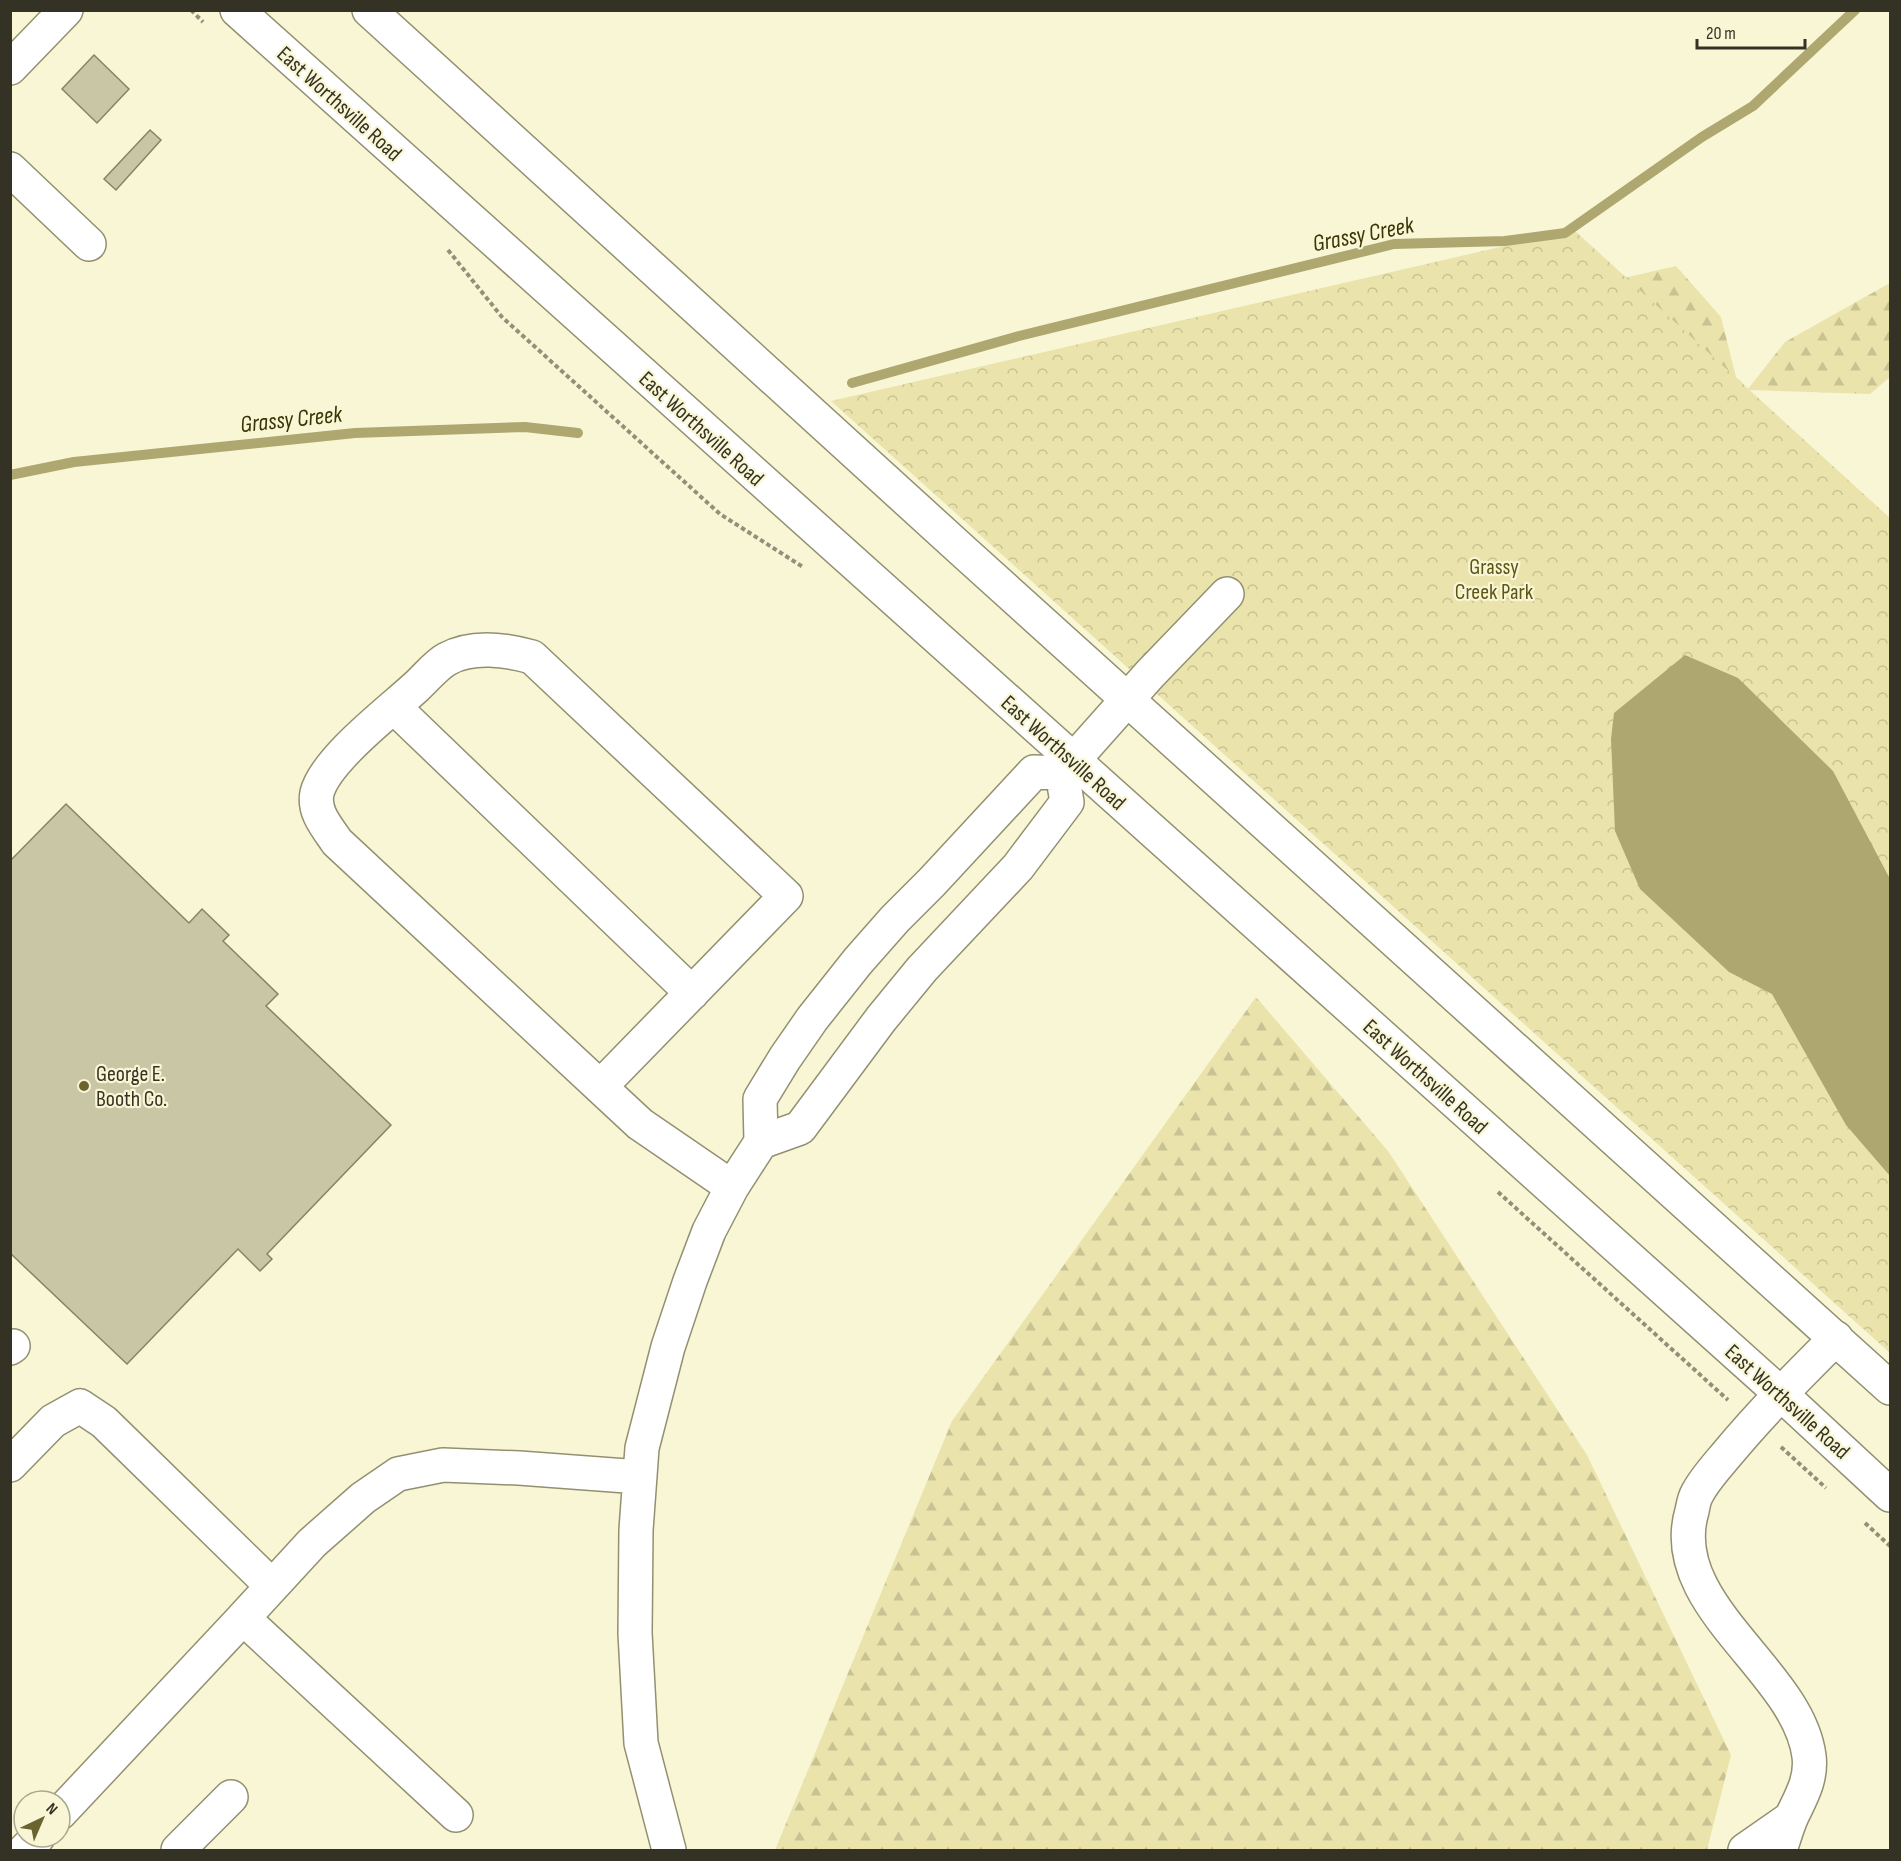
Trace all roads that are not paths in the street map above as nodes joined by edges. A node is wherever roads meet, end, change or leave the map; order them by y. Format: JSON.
{"nodes":[{"id":1,"x":66,"y":10,"type":"edge"},
{"id":2,"x":237,"y":10,"type":"edge"},
{"id":3,"x":369,"y":10,"type":"edge"},
{"id":4,"x":10,"y":68,"type":"edge"},
{"id":5,"x":10,"y":169,"type":"edge"},
{"id":6,"x":89,"y":244,"type":"dead end"},
{"id":7,"x":1227,"y":594,"type":"dead end"},
{"id":8,"x":1129,"y":699,"type":"junction"},
{"id":9,"x":394,"y":706,"type":"junction"},
{"id":10,"x":1068,"y":767,"type":"junction"},
{"id":11,"x":692,"y":993,"type":"junction"},
{"id":12,"x":600,"y":1087,"type":"junction"},
{"id":13,"x":761,"y":1142,"type":"junction"},
{"id":14,"x":732,"y":1187,"type":"junction"},
{"id":15,"x":1836,"y":1338,"type":"junction"},
{"id":16,"x":1890,"y":1388,"type":"edge"},
{"id":17,"x":1781,"y":1394,"type":"junction"},
{"id":18,"x":10,"y":1465,"type":"edge"},
{"id":19,"x":640,"y":1477,"type":"junction"},
{"id":20,"x":1890,"y":1495,"type":"edge"},
{"id":21,"x":272,"y":1586,"type":"junction"},
{"id":22,"x":243,"y":1618,"type":"junction"},
{"id":23,"x":231,"y":1797,"type":"dead end"},
{"id":24,"x":72,"y":1801,"type":"edge"},
{"id":25,"x":456,"y":1815,"type":"dead end"},
{"id":26,"x":1791,"y":1818,"type":"junction"},
{"id":27,"x":178,"y":1851,"type":"edge"},
{"id":28,"x":669,"y":1851,"type":"edge"},
{"id":29,"x":1745,"y":1851,"type":"edge"},
{"id":30,"x":1780,"y":1851,"type":"edge"}],
"edges":[{"from":1,"to":4,"type":"main road"},
{"from":2,"to":10,"type":"main road","name":"East Worthsville Road"},
{"from":3,"to":8,"type":"main road"},
{"from":5,"to":6,"type":"main road"},
{"from":7,"to":8,"type":"main road"},
{"from":8,"to":10,"type":"main road"},
{"from":8,"to":15,"type":"main road"},
{"from":9,"to":11,"type":"main road"},
{"from":9,"to":11,"type":"main road"},
{"from":9,"to":12,"type":"main road"},
{"from":10,"to":13,"type":"main road"},
{"from":10,"to":13,"type":"main road"},
{"from":10,"to":17,"type":"main road","name":"East Worthsville Road"},
{"from":11,"to":12,"type":"main road"},
{"from":12,"to":14,"type":"main road"},
{"from":13,"to":14,"type":"main road"},
{"from":14,"to":19,"type":"main road"},
{"from":15,"to":16,"type":"main road"},
{"from":15,"to":17,"type":"main road"},
{"from":17,"to":20,"type":"main road","name":"East Worthsville Road"},
{"from":17,"to":26,"type":"main road"},
{"from":18,"to":21,"type":"main road"},
{"from":19,"to":21,"type":"main road"},
{"from":19,"to":28,"type":"main road"},
{"from":21,"to":22,"type":"main road"},
{"from":22,"to":24,"type":"main road"},
{"from":22,"to":25,"type":"main road"},
{"from":23,"to":27,"type":"main road"},
{"from":26,"to":29,"type":"main road"},
{"from":26,"to":30,"type":"main road"}]}
